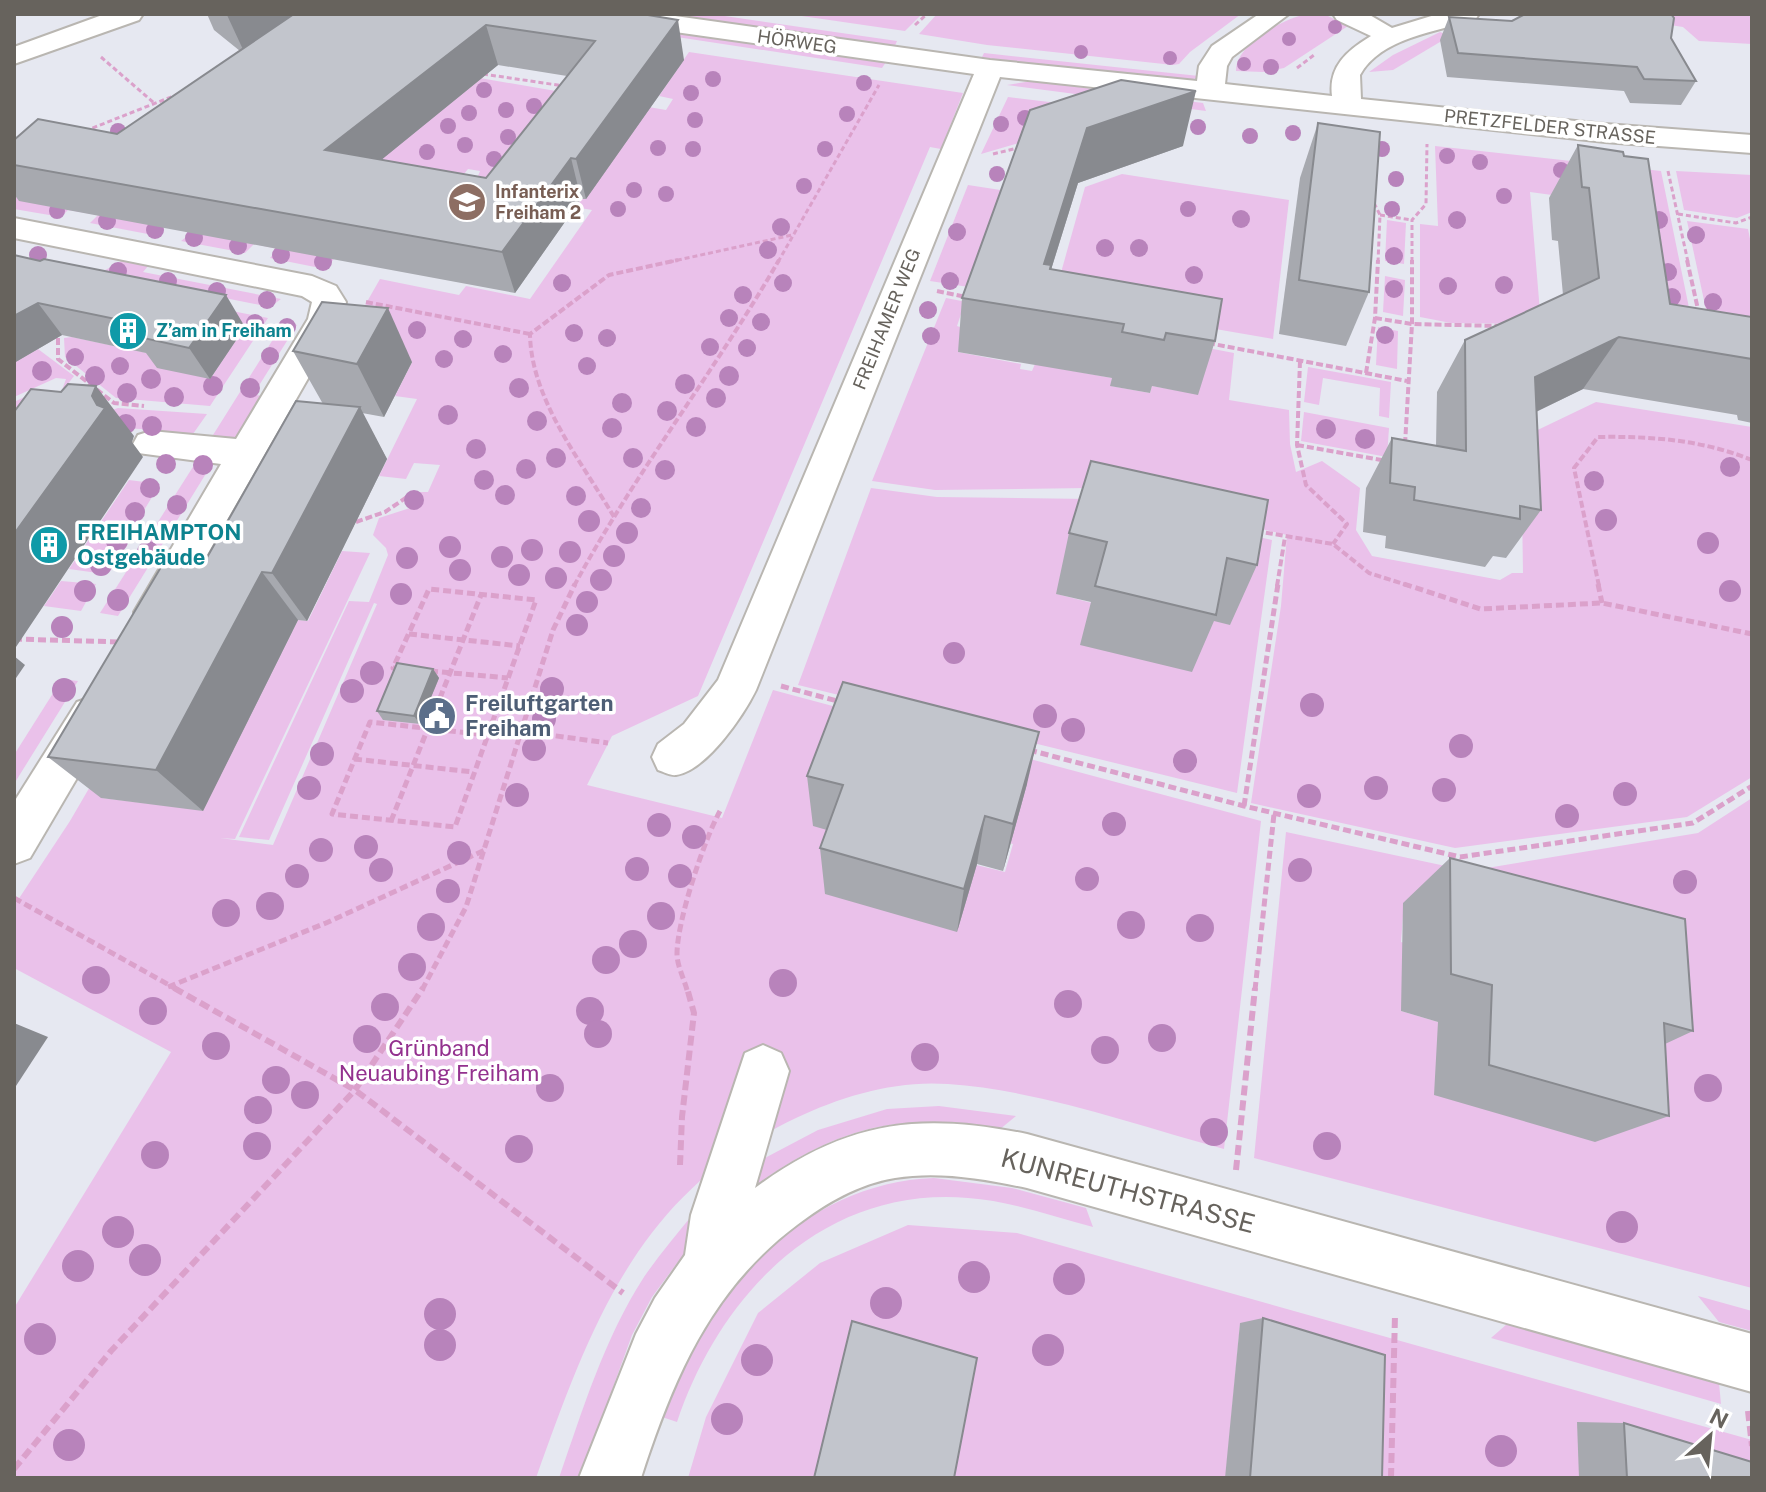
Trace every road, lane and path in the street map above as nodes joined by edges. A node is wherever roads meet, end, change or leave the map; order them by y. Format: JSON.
{"nodes":[{"id":1,"x":130,"y":14,"type":"edge"},
{"id":2,"x":604,"y":14,"type":"edge"},
{"id":3,"x":1276,"y":14,"type":"edge"},
{"id":4,"x":1346,"y":14,"type":"edge"},
{"id":5,"x":1466,"y":14,"type":"edge"},
{"id":6,"x":1387,"y":38,"type":"junction"},
{"id":7,"x":96,"y":52,"type":"dead end"},
{"id":8,"x":14,"y":56,"type":"edge"},
{"id":9,"x":501,"y":65,"type":"edge"},
{"id":10,"x":990,"y":68,"type":"junction"},
{"id":11,"x":477,"y":73,"type":"edge"},
{"id":12,"x":885,"y":74,"type":"dead end"},
{"id":13,"x":492,"y":75,"type":"junction"},
{"id":14,"x":566,"y":87,"type":"edge"},
{"id":15,"x":183,"y":92,"type":"edge"},
{"id":16,"x":1210,"y":92,"type":"junction"},
{"id":17,"x":154,"y":103,"type":"junction"},
{"id":18,"x":1348,"y":107,"type":"junction"},
{"id":19,"x":1426,"y":114,"type":"junction"},
{"id":20,"x":85,"y":131,"type":"edge"},
{"id":21,"x":1662,"y":138,"type":"junction"},
{"id":22,"x":1031,"y":144,"type":"edge"},
{"id":23,"x":1752,"y":144,"type":"edge"},
{"id":24,"x":986,"y":156,"type":"dead end"},
{"id":25,"x":1372,"y":199,"type":"edge"},
{"id":26,"x":1678,"y":214,"type":"junction"},
{"id":27,"x":1380,"y":215,"type":"junction"},
{"id":28,"x":1752,"y":217,"type":"edge"},
{"id":29,"x":1412,"y":220,"type":"junction"},
{"id":30,"x":14,"y":228,"type":"edge"},
{"id":31,"x":793,"y":235,"type":"junction"},
{"id":32,"x":936,"y":291,"type":"dead end"},
{"id":33,"x":966,"y":297,"type":"edge"},
{"id":34,"x":343,"y":301,"type":"junction"},
{"id":35,"x":1375,"y":318,"type":"junction"},
{"id":36,"x":1700,"y":318,"type":"edge"},
{"id":37,"x":1412,"y":324,"type":"junction"},
{"id":38,"x":1511,"y":327,"type":"edge"},
{"id":39,"x":530,"y":334,"type":"junction"},
{"id":40,"x":58,"y":338,"type":"edge"},
{"id":41,"x":1194,"y":341,"type":"edge"},
{"id":42,"x":1300,"y":361,"type":"junction"},
{"id":43,"x":1366,"y":373,"type":"junction"},
{"id":44,"x":79,"y":374,"type":"junction"},
{"id":45,"x":1407,"y":381,"type":"junction"},
{"id":46,"x":70,"y":387,"type":"edge"},
{"id":47,"x":114,"y":403,"type":"junction"},
{"id":48,"x":159,"y":407,"type":"dead end"},
{"id":49,"x":101,"y":409,"type":"edge"},
{"id":50,"x":151,"y":444,"type":"dead end"},
{"id":51,"x":1297,"y":445,"type":"junction"},
{"id":52,"x":1405,"y":451,"type":"edge"},
{"id":53,"x":247,"y":453,"type":"junction"},
{"id":54,"x":1752,"y":460,"type":"edge"},
{"id":55,"x":1389,"y":462,"type":"edge"},
{"id":56,"x":407,"y":497,"type":"dead end"},
{"id":57,"x":614,"y":517,"type":"junction"},
{"id":58,"x":356,"y":522,"type":"dead end"},
{"id":59,"x":1256,"y":531,"type":"edge"},
{"id":60,"x":1285,"y":537,"type":"junction"},
{"id":61,"x":1333,"y":544,"type":"junction"},
{"id":62,"x":481,"y":595,"type":"junction"},
{"id":63,"x":1602,"y":603,"type":"junction"},
{"id":64,"x":409,"y":634,"type":"junction"},
{"id":65,"x":1752,"y":634,"type":"edge"},
{"id":66,"x":14,"y":639,"type":"edge"},
{"id":67,"x":464,"y":640,"type":"junction"},
{"id":68,"x":135,"y":643,"type":"joint"},
{"id":69,"x":520,"y":646,"type":"junction"},
{"id":70,"x":408,"y":669,"type":"edge"},
{"id":71,"x":422,"y":671,"type":"edge"},
{"id":72,"x":451,"y":673,"type":"junction"},
{"id":73,"x":508,"y":678,"type":"junction"},
{"id":74,"x":768,"y":683,"type":"dead end"},
{"id":75,"x":111,"y":684,"type":"edge"},
{"id":76,"x":498,"y":703,"type":"junction"},
{"id":77,"x":845,"y":703,"type":"edge"},
{"id":78,"x":528,"y":705,"type":"junction"},
{"id":79,"x":427,"y":729,"type":"junction"},
{"id":80,"x":520,"y":731,"type":"junction"},
{"id":81,"x":487,"y":735,"type":"junction"},
{"id":82,"x":608,"y":743,"type":"dead end"},
{"id":83,"x":1014,"y":747,"type":"edge"},
{"id":84,"x":674,"y":757,"type":"dead end"},
{"id":85,"x":354,"y":759,"type":"junction"},
{"id":86,"x":413,"y":765,"type":"junction"},
{"id":87,"x":473,"y":772,"type":"junction"},
{"id":88,"x":1752,"y":786,"type":"edge"},
{"id":89,"x":1244,"y":806,"type":"junction"},
{"id":90,"x":720,"y":811,"type":"dead end"},
{"id":91,"x":1274,"y":814,"type":"junction"},
{"id":92,"x":391,"y":821,"type":"junction"},
{"id":93,"x":14,"y":843,"type":"edge"},
{"id":94,"x":485,"y":850,"type":"junction"},
{"id":95,"x":14,"y":898,"type":"edge"},
{"id":96,"x":168,"y":987,"type":"junction"},
{"id":97,"x":763,"y":1071,"type":"dead end"},
{"id":98,"x":355,"y":1090,"type":"junction"},
{"id":99,"x":680,"y":1173,"type":"dead end"},
{"id":100,"x":1232,"y":1219,"type":"junction"},
{"id":101,"x":712,"y":1263,"type":"junction"},
{"id":102,"x":1396,"y":1264,"type":"junction"},
{"id":103,"x":623,"y":1293,"type":"dead end"},
{"id":104,"x":1752,"y":1363,"type":"edge"},
{"id":105,"x":14,"y":1469,"type":"edge"},
{"id":106,"x":610,"y":1478,"type":"edge"},
{"id":107,"x":1391,"y":1478,"type":"edge"}],
"edges":[{"from":1,"to":8,"type":"street"},
{"from":2,"to":10,"type":"street","name":"HÖRWEG"},
{"from":3,"to":16,"type":"street"},
{"from":4,"to":6,"type":"street"},
{"from":5,"to":6,"type":"street"},
{"from":6,"to":18,"type":"street"},
{"from":7,"to":17,"type":"path"},
{"from":9,"to":13,"type":"path"},
{"from":10,"to":16,"type":"street"},
{"from":10,"to":84,"type":"street","name":"FREIHAMER WEG"},
{"from":11,"to":13,"type":"path"},
{"from":12,"to":31,"type":"path"},
{"from":13,"to":14,"type":"path"},
{"from":15,"to":17,"type":"path"},
{"from":16,"to":18,"type":"street"},
{"from":17,"to":20,"type":"path"},
{"from":18,"to":19,"type":"street","name":"PRETZFELDER STRASSE"},
{"from":19,"to":21,"type":"street","name":"PRETZFELDER STRASSE"},
{"from":19,"to":29,"type":"path"},
{"from":21,"to":23,"type":"street","name":"PRETZFELDER STRASSE"},
{"from":21,"to":26,"type":"path"},
{"from":22,"to":24,"type":"path"},
{"from":25,"to":27,"type":"path"},
{"from":26,"to":28,"type":"path"},
{"from":26,"to":36,"type":"path"},
{"from":27,"to":29,"type":"path"},
{"from":27,"to":35,"type":"path"},
{"from":29,"to":37,"type":"path"},
{"from":30,"to":34,"type":"street"},
{"from":31,"to":39,"type":"path"},
{"from":31,"to":57,"type":"path"},
{"from":32,"to":33,"type":"path"},
{"from":34,"to":39,"type":"path"},
{"from":34,"to":53,"type":"street"},
{"from":35,"to":37,"type":"path"},
{"from":35,"to":43,"type":"path"},
{"from":37,"to":38,"type":"path"},
{"from":37,"to":45,"type":"path"},
{"from":39,"to":57,"type":"path"},
{"from":40,"to":44,"type":"path"},
{"from":41,"to":42,"type":"path"},
{"from":42,"to":43,"type":"path"},
{"from":42,"to":51,"type":"path"},
{"from":43,"to":45,"type":"path"},
{"from":44,"to":46,"type":"path"},
{"from":44,"to":47,"type":"path"},
{"from":45,"to":52,"type":"path"},
{"from":47,"to":48,"type":"path"},
{"from":47,"to":49,"type":"path"},
{"from":50,"to":53,"type":"street"},
{"from":51,"to":55,"type":"path"},
{"from":51,"to":61,"type":"path"},
{"from":53,"to":68,"type":"street"},
{"from":54,"to":63,"type":"path"},
{"from":56,"to":58,"type":"path"},
{"from":57,"to":78,"type":"path"},
{"from":59,"to":60,"type":"path"},
{"from":60,"to":61,"type":"path"},
{"from":60,"to":89,"type":"path"},
{"from":61,"to":63,"type":"path"},
{"from":62,"to":64,"type":"path"},
{"from":62,"to":67,"type":"path"},
{"from":62,"to":69,"type":"path"},
{"from":63,"to":65,"type":"path"},
{"from":64,"to":67,"type":"path"},
{"from":64,"to":70,"type":"path"},
{"from":66,"to":68,"type":"path"},
{"from":67,"to":69,"type":"path"},
{"from":67,"to":72,"type":"path"},
{"from":69,"to":73,"type":"path"},
{"from":71,"to":72,"type":"path"},
{"from":72,"to":73,"type":"path"},
{"from":72,"to":79,"type":"path"},
{"from":73,"to":76,"type":"path"},
{"from":74,"to":77,"type":"path"},
{"from":75,"to":93,"type":"street"},
{"from":76,"to":78,"type":"path"},
{"from":76,"to":81,"type":"path"},
{"from":78,"to":80,"type":"path"},
{"from":79,"to":81,"type":"path"},
{"from":79,"to":85,"type":"path"},
{"from":79,"to":86,"type":"path"},
{"from":80,"to":82,"type":"path"},
{"from":80,"to":94,"type":"path"},
{"from":81,"to":87,"type":"path"},
{"from":83,"to":89,"type":"path"},
{"from":85,"to":86,"type":"path"},
{"from":85,"to":92,"type":"path"},
{"from":86,"to":87,"type":"path"},
{"from":86,"to":92,"type":"path"},
{"from":87,"to":92,"type":"path"},
{"from":88,"to":91,"type":"path"},
{"from":89,"to":91,"type":"path"},
{"from":90,"to":99,"type":"path"},
{"from":91,"to":100,"type":"path"},
{"from":94,"to":96,"type":"path"},
{"from":94,"to":98,"type":"path"},
{"from":95,"to":96,"type":"path"},
{"from":96,"to":98,"type":"path"},
{"from":97,"to":101,"type":"street"},
{"from":98,"to":103,"type":"path"},
{"from":98,"to":105,"type":"path"},
{"from":100,"to":101,"type":"street","name":"KUNREUTHSTRASSE"},
{"from":100,"to":102,"type":"street","name":"KUNREUTHSTRASSE"},
{"from":101,"to":106,"type":"street","name":"KUNREUTHSTRASSE"},
{"from":102,"to":104,"type":"street","name":"KUNREUTHSTRASSE"},
{"from":102,"to":107,"type":"path"}]}
